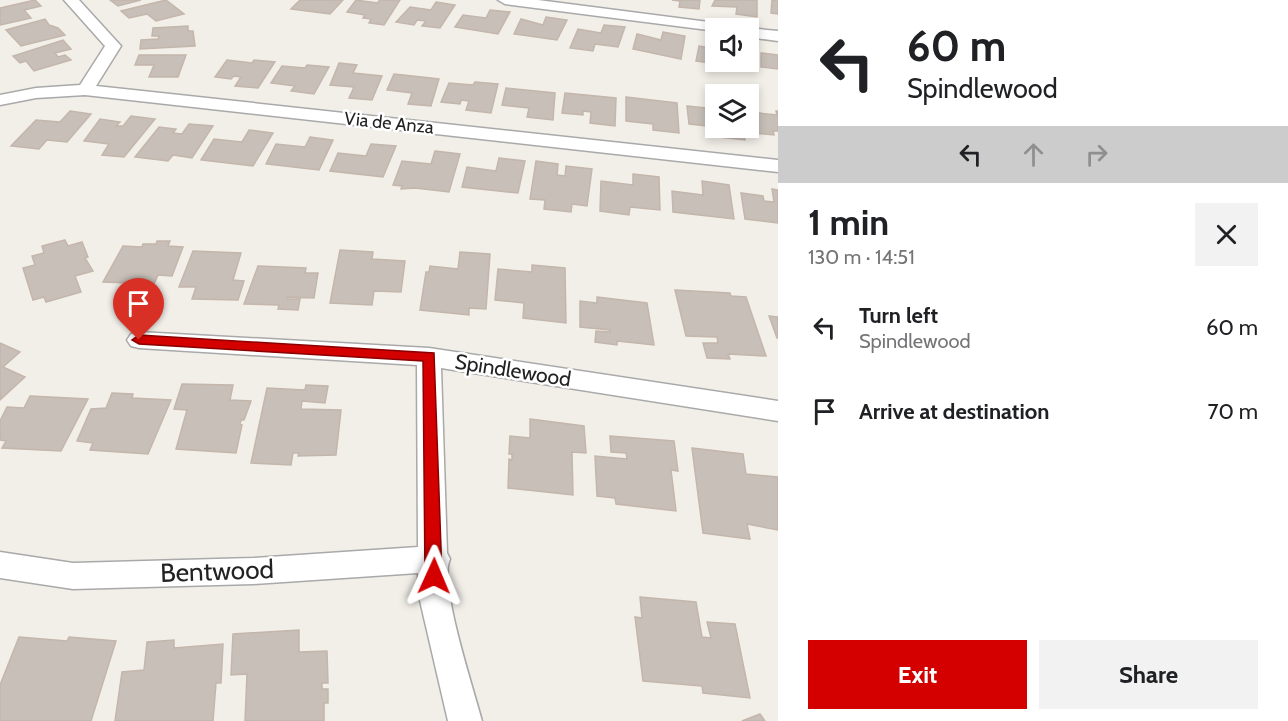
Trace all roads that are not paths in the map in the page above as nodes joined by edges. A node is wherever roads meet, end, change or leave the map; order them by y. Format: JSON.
{"nodes":[{"id":1,"x":71,"y":0,"type":"edge"},
{"id":2,"x":505,"y":0,"type":"edge"},
{"id":3,"x":705,"y":26,"type":"edge"},
{"id":4,"x":759,"y":33,"type":"edge"},
{"id":5,"x":778,"y":36,"type":"edge"},
{"id":6,"x":85,"y":90,"type":"junction"},
{"id":7,"x":0,"y":100,"type":"edge"},
{"id":8,"x":778,"y":165,"type":"edge"},
{"id":9,"x":139,"y":340,"type":"dead end"},
{"id":10,"x":429,"y":357,"type":"junction"},
{"id":11,"x":778,"y":411,"type":"edge"},
{"id":12,"x":435,"y":559,"type":"junction"},
{"id":13,"x":0,"y":565,"type":"edge"},
{"id":14,"x":465,"y":721,"type":"edge"}],
"edges":[{"from":1,"to":6,"type":"street"},
{"from":2,"to":3,"type":"street"},
{"from":4,"to":5,"type":"street"},
{"from":6,"to":7,"type":"street","name":"Via de Anza"},
{"from":6,"to":8,"type":"street","name":"Via de Anza"},
{"from":9,"to":10,"type":"street","name":"Spindlewood"},
{"from":10,"to":11,"type":"street","name":"Spindlewood"},
{"from":10,"to":12,"type":"street"},
{"from":12,"to":13,"type":"street","name":"Bentwood"},
{"from":12,"to":14,"type":"street"}]}
